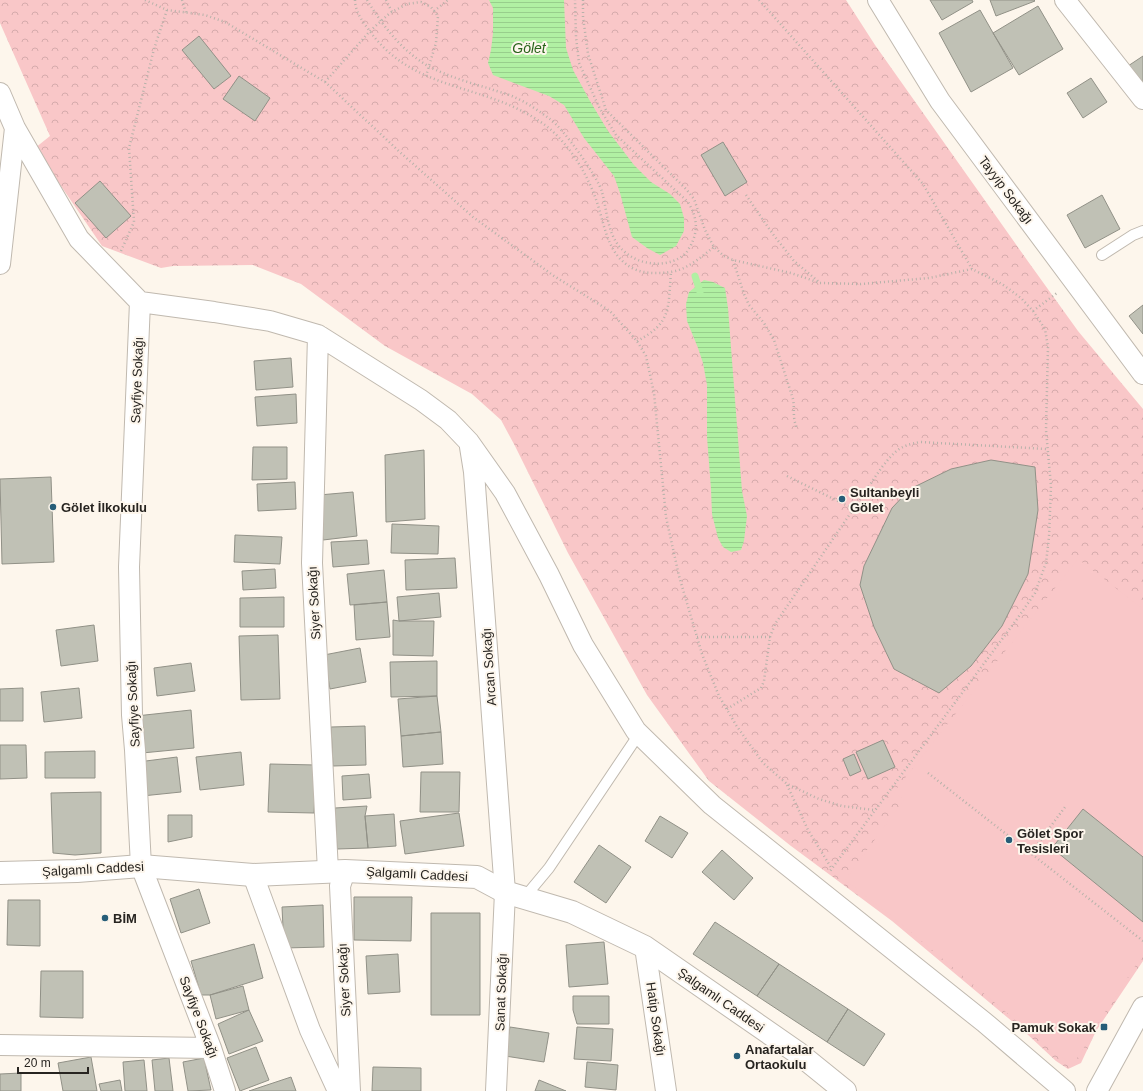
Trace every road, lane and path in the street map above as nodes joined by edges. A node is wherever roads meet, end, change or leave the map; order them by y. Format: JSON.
{"nodes":[{"id":1,"x":145,"y":0,"type":"edge"},
{"id":2,"x":182,"y":0,"type":"edge"},
{"id":3,"x":355,"y":0,"type":"edge"},
{"id":4,"x":367,"y":0,"type":"edge"},
{"id":5,"x":386,"y":0,"type":"edge"},
{"id":6,"x":448,"y":0,"type":"edge"},
{"id":7,"x":575,"y":0,"type":"edge"},
{"id":8,"x":582,"y":0,"type":"edge"},
{"id":9,"x":759,"y":0,"type":"edge"},
{"id":10,"x":878,"y":0,"type":"edge"},
{"id":11,"x":1065,"y":0,"type":"edge"},
{"id":12,"x":167,"y":10,"type":"junction"},
{"id":13,"x":434,"y":11,"type":"junction"},
{"id":14,"x":392,"y":12,"type":"junction"},
{"id":15,"x":186,"y":13,"type":"junction"},
{"id":16,"x":380,"y":22,"type":"junction"},
{"id":17,"x":370,"y":32,"type":"junction"},
{"id":18,"x":429,"y":66,"type":"junction"},
{"id":19,"x":426,"y":76,"type":"junction"},
{"id":20,"x":325,"y":82,"type":"junction"},
{"id":21,"x":0,"y":93,"type":"edge"},
{"id":22,"x":1143,"y":99,"type":"edge"},
{"id":23,"x":15,"y":128,"type":"junction"},
{"id":24,"x":746,"y":195,"type":"dead end"},
{"id":25,"x":1143,"y":231,"type":"edge"},
{"id":26,"x":714,"y":247,"type":"junction"},
{"id":27,"x":1102,"y":255,"type":"dead end"},
{"id":28,"x":733,"y":260,"type":"junction"},
{"id":29,"x":0,"y":264,"type":"edge"},
{"id":30,"x":972,"y":269,"type":"junction"},
{"id":31,"x":112,"y":272,"type":"junction"},
{"id":32,"x":671,"y":272,"type":"junction"},
{"id":33,"x":1073,"y":279,"type":"junction"},
{"id":34,"x":820,"y":283,"type":"junction"},
{"id":35,"x":140,"y":302,"type":"junction"},
{"id":36,"x":1033,"y":311,"type":"junction"},
{"id":37,"x":318,"y":336,"type":"junction"},
{"id":38,"x":637,"y":341,"type":"junction"},
{"id":39,"x":1143,"y":374,"type":"edge"},
{"id":40,"x":796,"y":428,"type":"dead end"},
{"id":41,"x":469,"y":442,"type":"junction"},
{"id":42,"x":1048,"y":449,"type":"junction"},
{"id":43,"x":787,"y":476,"type":"dead end"},
{"id":44,"x":854,"y":509,"type":"junction"},
{"id":45,"x":697,"y":637,"type":"junction"},
{"id":46,"x":770,"y":637,"type":"junction"},
{"id":47,"x":727,"y":709,"type":"junction"},
{"id":48,"x":640,"y":734,"type":"junction"},
{"id":49,"x":928,"y":773,"type":"dead end"},
{"id":50,"x":787,"y":784,"type":"junction"},
{"id":51,"x":1065,"y":807,"type":"dead end"},
{"id":52,"x":874,"y":810,"type":"junction"},
{"id":53,"x":1031,"y":853,"type":"junction"},
{"id":54,"x":141,"y":866,"type":"junction"},
{"id":55,"x":832,"y":869,"type":"junction"},
{"id":56,"x":336,"y":871,"type":"junction"},
{"id":57,"x":0,"y":873,"type":"edge"},
{"id":58,"x":253,"y":875,"type":"junction"},
{"id":59,"x":817,"y":889,"type":"junction"},
{"id":60,"x":515,"y":895,"type":"junction"},
{"id":61,"x":1143,"y":941,"type":"edge"},
{"id":62,"x":645,"y":947,"type":"junction"},
{"id":63,"x":1143,"y":1007,"type":"edge"},
{"id":64,"x":0,"y":1045,"type":"edge"},
{"id":65,"x":211,"y":1048,"type":"junction"},
{"id":66,"x":1103,"y":1088,"type":"edge"},
{"id":67,"x":225,"y":1091,"type":"edge"},
{"id":68,"x":338,"y":1091,"type":"edge"},
{"id":69,"x":350,"y":1091,"type":"edge"},
{"id":70,"x":496,"y":1091,"type":"edge"},
{"id":71,"x":666,"y":1091,"type":"edge"},
{"id":72,"x":845,"y":1091,"type":"edge"},
{"id":73,"x":1065,"y":1091,"type":"edge"}],
"edges":[{"from":1,"to":12,"type":"path"},
{"from":2,"to":15,"type":"path"},
{"from":3,"to":17,"type":"path"},
{"from":4,"to":16,"type":"path"},
{"from":5,"to":14,"type":"path"},
{"from":6,"to":13,"type":"path"},
{"from":7,"to":18,"type":"path"},
{"from":8,"to":26,"type":"path"},
{"from":9,"to":30,"type":"path"},
{"from":10,"to":33,"type":"street","name":"Tayyip Sokağı"},
{"from":11,"to":22,"type":"street"},
{"from":12,"to":15,"type":"path"},
{"from":12,"to":31,"type":"path"},
{"from":13,"to":14,"type":"path"},
{"from":13,"to":18,"type":"path"},
{"from":14,"to":16,"type":"path"},
{"from":15,"to":20,"type":"path"},
{"from":16,"to":17,"type":"path"},
{"from":16,"to":18,"type":"path"},
{"from":17,"to":19,"type":"path"},
{"from":17,"to":20,"type":"path"},
{"from":18,"to":19,"type":"path"},
{"from":19,"to":32,"type":"path"},
{"from":20,"to":38,"type":"path"},
{"from":21,"to":23,"type":"street"},
{"from":23,"to":29,"type":"street"},
{"from":23,"to":31,"type":"street"},
{"from":24,"to":34,"type":"path"},
{"from":25,"to":27,"type":"lane"},
{"from":26,"to":28,"type":"path"},
{"from":26,"to":32,"type":"path"},
{"from":28,"to":34,"type":"path"},
{"from":28,"to":40,"type":"path"},
{"from":30,"to":34,"type":"path"},
{"from":30,"to":36,"type":"path"},
{"from":31,"to":35,"type":"street"},
{"from":32,"to":38,"type":"path"},
{"from":33,"to":36,"type":"path"},
{"from":33,"to":39,"type":"street","name":"Tayyip Sokağı"},
{"from":35,"to":37,"type":"street"},
{"from":35,"to":54,"type":"street","name":"Sayfiye Sokağı"},
{"from":36,"to":42,"type":"path"},
{"from":37,"to":41,"type":"street"},
{"from":37,"to":56,"type":"street","name":"Siyer Sokağı"},
{"from":38,"to":45,"type":"path"},
{"from":41,"to":48,"type":"street"},
{"from":41,"to":60,"type":"street","name":"Arcan Sokağı"},
{"from":42,"to":44,"type":"path"},
{"from":42,"to":52,"type":"path"},
{"from":43,"to":44,"type":"path"},
{"from":44,"to":46,"type":"path"},
{"from":45,"to":46,"type":"path"},
{"from":45,"to":47,"type":"path"},
{"from":46,"to":47,"type":"path"},
{"from":47,"to":50,"type":"path"},
{"from":48,"to":59,"type":"street"},
{"from":48,"to":60,"type":"lane"},
{"from":49,"to":53,"type":"path"},
{"from":50,"to":52,"type":"path"},
{"from":50,"to":55,"type":"path"},
{"from":51,"to":53,"type":"path"},
{"from":52,"to":55,"type":"path"},
{"from":53,"to":61,"type":"path"},
{"from":54,"to":57,"type":"street","name":"Şalgamlı Caddesi"},
{"from":54,"to":58,"type":"street","name":"Şalgamlı Caddesi"},
{"from":54,"to":65,"type":"street","name":"Sayfiye Sokağı"},
{"from":55,"to":59,"type":"path"},
{"from":56,"to":58,"type":"street","name":"Şalgamlı Caddesi"},
{"from":56,"to":60,"type":"street","name":"Şalgamlı Caddesi"},
{"from":56,"to":69,"type":"street","name":"Siyer Sokağı"},
{"from":58,"to":68,"type":"street"},
{"from":59,"to":73,"type":"street"},
{"from":60,"to":62,"type":"street","name":"Şalgamlı Caddesi"},
{"from":60,"to":70,"type":"street","name":"Sanat Sokağı"},
{"from":62,"to":71,"type":"street","name":"Hatip Sokağı"},
{"from":62,"to":72,"type":"street","name":"Şalgamlı Caddesi"},
{"from":63,"to":66,"type":"street"},
{"from":64,"to":65,"type":"street"},
{"from":65,"to":67,"type":"street","name":"Sayfiye Sokağı"}]}
